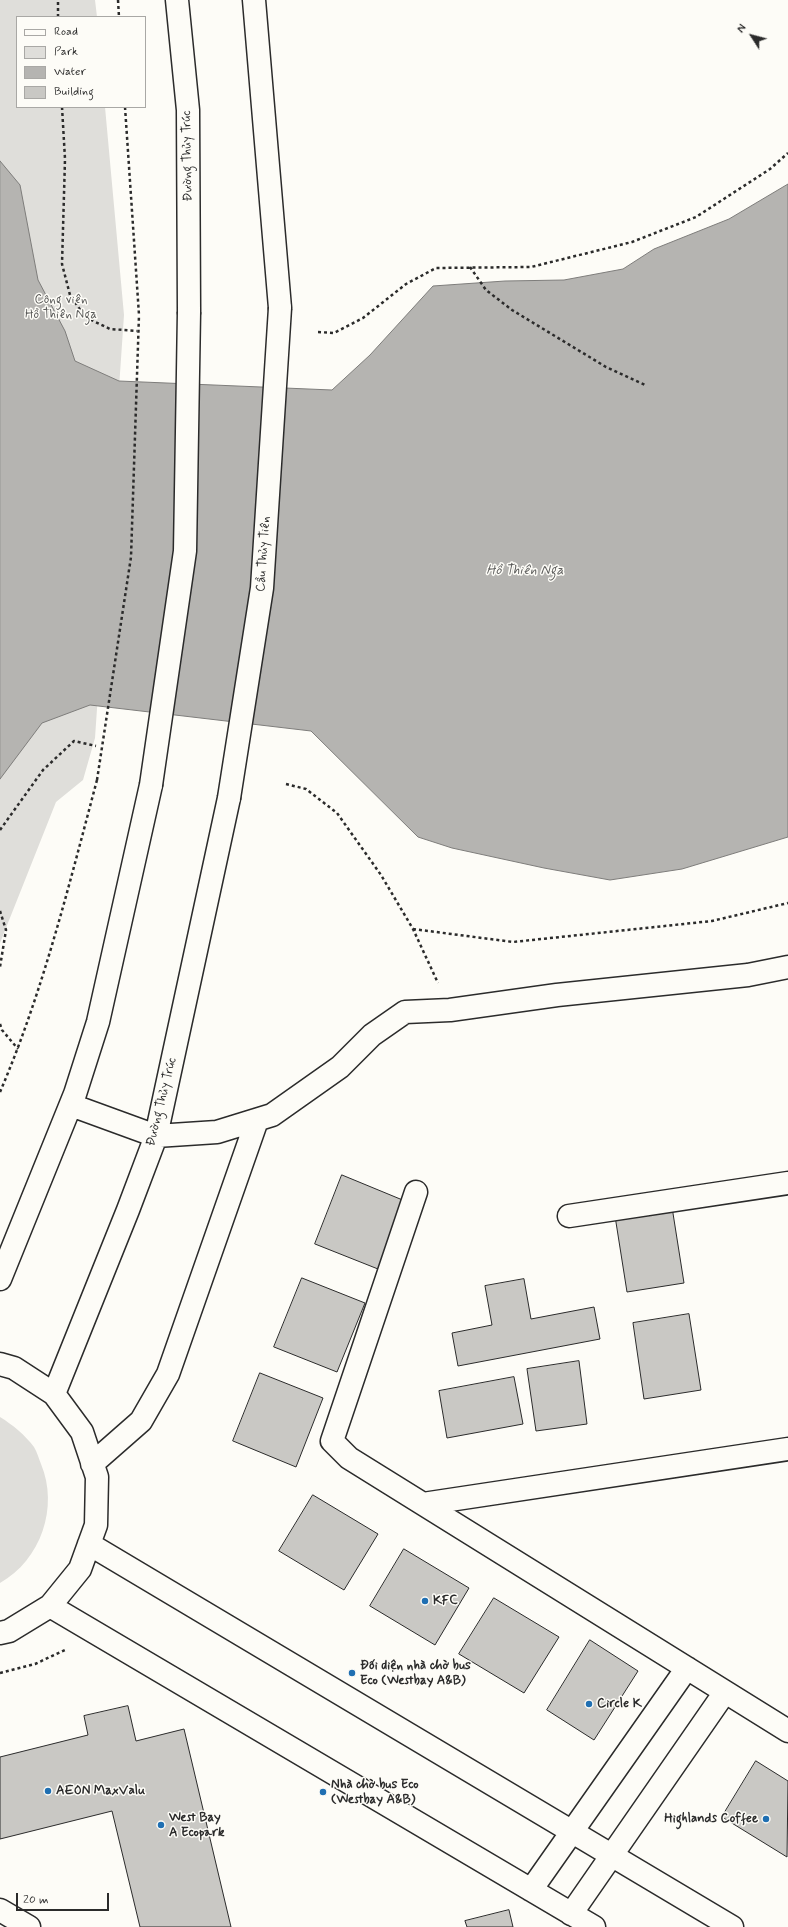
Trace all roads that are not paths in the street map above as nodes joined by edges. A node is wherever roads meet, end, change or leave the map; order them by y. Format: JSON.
{"nodes":[{"id":1,"x":177,"y":0,"type":"edge"},
{"id":2,"x":254,"y":0,"type":"edge"},
{"id":3,"x":229,"y":798,"type":"joint"},
{"id":4,"x":788,"y":967,"type":"edge"},
{"id":5,"x":71,"y":1105,"type":"junction"},
{"id":6,"x":257,"y":1120,"type":"junction"},
{"id":7,"x":156,"y":1136,"type":"junction"},
{"id":8,"x":788,"y":1183,"type":"edge"},
{"id":9,"x":416,"y":1192,"type":"dead end"},
{"id":10,"x":569,"y":1216,"type":"dead end"},
{"id":11,"x":0,"y":1279,"type":"edge"},
{"id":12,"x":0,"y":1364,"type":"edge"},
{"id":13,"x":54,"y":1394,"type":"junction"},
{"id":14,"x":788,"y":1449,"type":"edge"},
{"id":15,"x":92,"y":1464,"type":"junction"},
{"id":16,"x":423,"y":1504,"type":"junction"},
{"id":17,"x":89,"y":1544,"type":"junction"},
{"id":18,"x":50,"y":1606,"type":"junction"},
{"id":19,"x":0,"y":1633,"type":"edge"},
{"id":20,"x":687,"y":1668,"type":"junction"},
{"id":21,"x":725,"y":1692,"type":"junction"},
{"id":22,"x":788,"y":1731,"type":"edge"},
{"id":23,"x":572,"y":1832,"type":"junction"},
{"id":24,"x":612,"y":1855,"type":"junction"},
{"id":25,"x":531,"y":1890,"type":"junction"},
{"id":26,"x":0,"y":1910,"type":"edge"},
{"id":27,"x":571,"y":1914,"type":"junction"},
{"id":28,"x":29,"y":1927,"type":"edge"},
{"id":29,"x":594,"y":1927,"type":"edge"},
{"id":30,"x":732,"y":1927,"type":"edge"}],
"edges":[{"from":1,"to":5,"type":"street","name":"Đường Thủy Trúc","bridge":true},
{"from":2,"to":3,"type":"street","name":"Cầu Thủy Tiên","bridge":true},
{"from":3,"to":7,"type":"street","name":"Đường Thủy Trúc"},
{"from":4,"to":6,"type":"street"},
{"from":5,"to":7,"type":"street"},
{"from":5,"to":11,"type":"street"},
{"from":6,"to":7,"type":"street"},
{"from":6,"to":15,"type":"street"},
{"from":7,"to":13,"type":"street","name":"Đường Thủy Trúc"},
{"from":8,"to":10,"type":"street"},
{"from":9,"to":16,"type":"street"},
{"from":12,"to":13,"type":"street"},
{"from":13,"to":15,"type":"street"},
{"from":14,"to":16,"type":"street"},
{"from":15,"to":17,"type":"street"},
{"from":16,"to":20,"type":"street"},
{"from":17,"to":18,"type":"street"},
{"from":17,"to":23,"type":"street"},
{"from":18,"to":19,"type":"street"},
{"from":18,"to":25,"type":"street"},
{"from":20,"to":21,"type":"street"},
{"from":20,"to":23,"type":"street"},
{"from":21,"to":22,"type":"street"},
{"from":21,"to":24,"type":"street"},
{"from":23,"to":24,"type":"street"},
{"from":23,"to":25,"type":"street"},
{"from":24,"to":27,"type":"street"},
{"from":24,"to":30,"type":"street"},
{"from":25,"to":27,"type":"street"},
{"from":26,"to":28,"type":"street"},
{"from":27,"to":29,"type":"street"}]}
